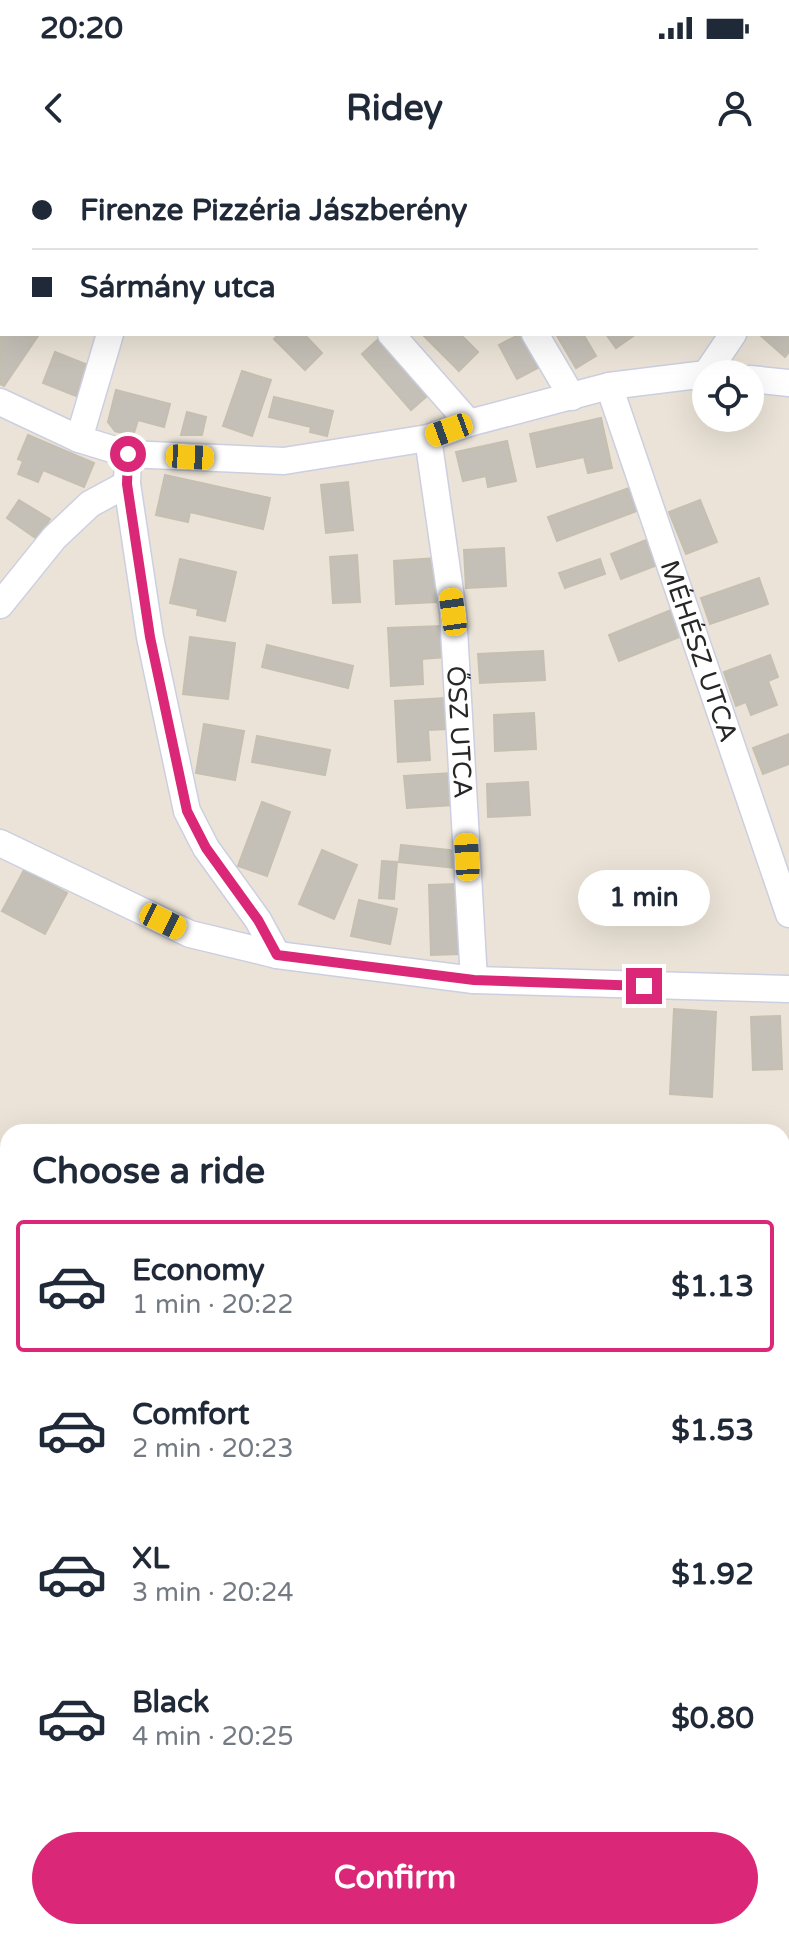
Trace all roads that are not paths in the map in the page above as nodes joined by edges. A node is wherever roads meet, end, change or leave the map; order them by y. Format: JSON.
{"nodes":[{"id":1,"x":109,"y":336,"type":"edge"},
{"id":2,"x":393,"y":336,"type":"edge"},
{"id":3,"x":536,"y":336,"type":"edge"},
{"id":4,"x":732,"y":336,"type":"edge"},
{"id":5,"x":715,"y":360,"type":"edge"},
{"id":6,"x":692,"y":376,"type":"edge"},
{"id":7,"x":764,"y":380,"type":"edge"},
{"id":8,"x":789,"y":383,"type":"edge"},
{"id":9,"x":609,"y":386,"type":"junction"},
{"id":10,"x":572,"y":397,"type":"junction"},
{"id":11,"x":0,"y":402,"type":"edge"},
{"id":12,"x":469,"y":423,"type":"junction"},
{"id":13,"x":428,"y":438,"type":"junction"},
{"id":14,"x":79,"y":439,"type":"junction"},
{"id":15,"x":128,"y":454,"type":"junction"},
{"id":16,"x":127,"y":484,"type":"junction"},
{"id":17,"x":0,"y":605,"type":"edge"},
{"id":18,"x":0,"y":843,"type":"edge"},
{"id":19,"x":789,"y":914,"type":"edge"},
{"id":20,"x":277,"y":955,"type":"junction"},
{"id":21,"x":474,"y":980,"type":"junction"},
{"id":22,"x":789,"y":989,"type":"edge"}],
"edges":[{"from":1,"to":14,"type":"street"},
{"from":2,"to":12,"type":"street"},
{"from":3,"to":10,"type":"street"},
{"from":4,"to":5,"type":"street"},
{"from":6,"to":9,"type":"street"},
{"from":7,"to":8,"type":"street"},
{"from":9,"to":10,"type":"street"},
{"from":9,"to":19,"type":"street","name":"MÉHÉSZ UTCA"},
{"from":10,"to":12,"type":"street"},
{"from":11,"to":14,"type":"street"},
{"from":12,"to":13,"type":"street"},
{"from":13,"to":15,"type":"street"},
{"from":13,"to":21,"type":"street","name":"ŐSZ UTCA"},
{"from":14,"to":15,"type":"street"},
{"from":15,"to":16,"type":"street"},
{"from":16,"to":17,"type":"street"},
{"from":16,"to":20,"type":"street"},
{"from":18,"to":20,"type":"street"},
{"from":20,"to":21,"type":"street"},
{"from":21,"to":22,"type":"street"}]}
